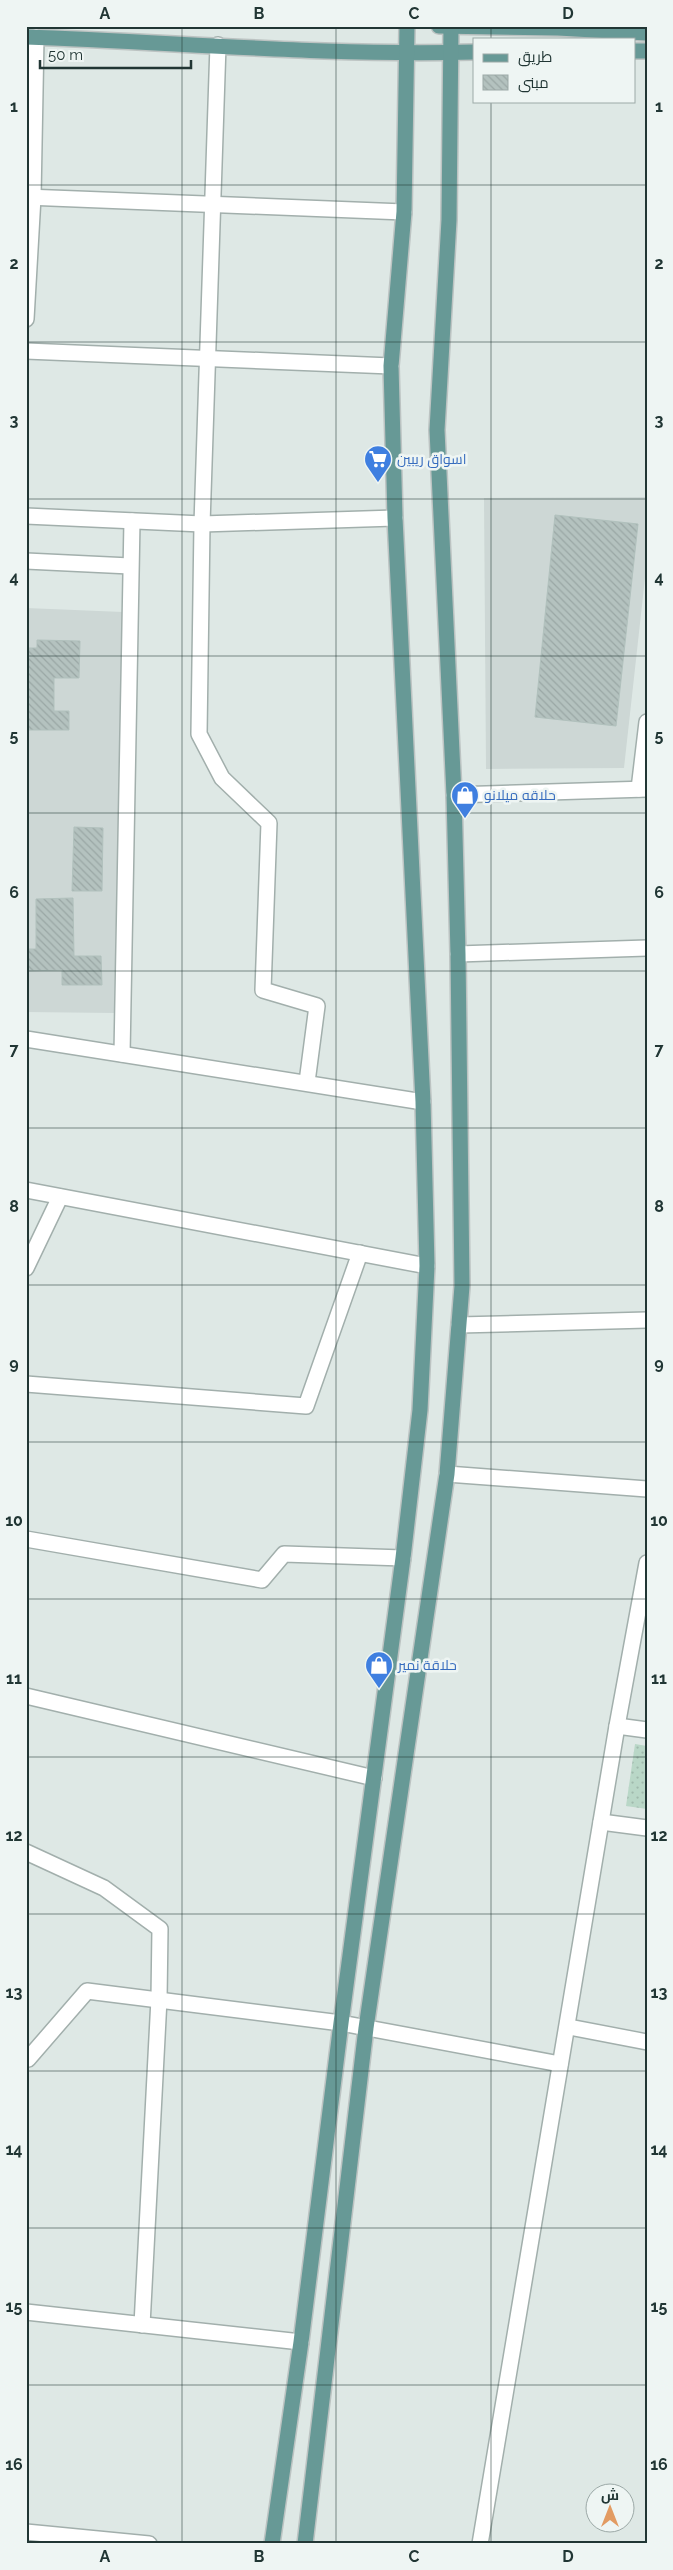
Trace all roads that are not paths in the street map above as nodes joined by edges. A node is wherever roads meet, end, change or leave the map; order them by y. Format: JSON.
{"nodes":[{"id":1,"x":407,"y":26,"type":"edge"},
{"id":2,"x":447,"y":26,"type":"edge"},
{"id":3,"x":558,"y":27,"type":"edge"},
{"id":4,"x":647,"y":33,"type":"edge"},
{"id":5,"x":31,"y":37,"type":"edge"},
{"id":6,"x":218,"y":46,"type":"junction"},
{"id":7,"x":406,"y":52,"type":"junction"},
{"id":8,"x":451,"y":52,"type":"junction"},
{"id":9,"x":473,"y":52,"type":"edge"},
{"id":10,"x":30,"y":197,"type":"edge"},
{"id":11,"x":212,"y":205,"type":"junction"},
{"id":12,"x":404,"y":212,"type":"junction"},
{"id":13,"x":26,"y":320,"type":"edge"},
{"id":14,"x":26,"y":351,"type":"edge"},
{"id":15,"x":207,"y":358,"type":"junction"},
{"id":16,"x":391,"y":366,"type":"junction"},
{"id":17,"x":26,"y":516,"type":"edge"},
{"id":18,"x":395,"y":518,"type":"junction"},
{"id":19,"x":132,"y":521,"type":"junction"},
{"id":20,"x":202,"y":524,"type":"junction"},
{"id":21,"x":26,"y":562,"type":"edge"},
{"id":22,"x":130,"y":566,"type":"junction"},
{"id":23,"x":647,"y":722,"type":"edge"},
{"id":24,"x":643,"y":789,"type":"edge"},
{"id":25,"x":454,"y":795,"type":"junction"},
{"id":26,"x":647,"y":948,"type":"edge"},
{"id":27,"x":458,"y":954,"type":"junction"},
{"id":28,"x":26,"y":1039,"type":"edge"},
{"id":29,"x":122,"y":1054,"type":"junction"},
{"id":30,"x":307,"y":1082,"type":"junction"},
{"id":31,"x":423,"y":1102,"type":"junction"},
{"id":32,"x":26,"y":1190,"type":"edge"},
{"id":33,"x":60,"y":1196,"type":"junction"},
{"id":34,"x":360,"y":1253,"type":"junction"},
{"id":35,"x":427,"y":1266,"type":"junction"},
{"id":36,"x":26,"y":1268,"type":"edge"},
{"id":37,"x":647,"y":1320,"type":"edge"},
{"id":38,"x":459,"y":1325,"type":"junction"},
{"id":39,"x":26,"y":1384,"type":"edge"},
{"id":40,"x":447,"y":1474,"type":"junction"},
{"id":41,"x":647,"y":1489,"type":"edge"},
{"id":42,"x":26,"y":1539,"type":"edge"},
{"id":43,"x":403,"y":1558,"type":"junction"},
{"id":44,"x":647,"y":1563,"type":"edge"},
{"id":45,"x":26,"y":1696,"type":"edge"},
{"id":46,"x":617,"y":1726,"type":"junction"},
{"id":47,"x":647,"y":1730,"type":"edge"},
{"id":48,"x":374,"y":1778,"type":"junction"},
{"id":49,"x":601,"y":1822,"type":"junction"},
{"id":50,"x":647,"y":1828,"type":"edge"},
{"id":51,"x":26,"y":1852,"type":"edge"},
{"id":52,"x":159,"y":1999,"type":"junction"},
{"id":53,"x":341,"y":2023,"type":"junction"},
{"id":54,"x":569,"y":2027,"type":"junction"},
{"id":55,"x":366,"y":2028,"type":"junction"},
{"id":56,"x":647,"y":2042,"type":"edge"},
{"id":57,"x":26,"y":2058,"type":"edge"},
{"id":58,"x":560,"y":2064,"type":"junction"},
{"id":59,"x":26,"y":2312,"type":"edge"},
{"id":60,"x":142,"y":2325,"type":"junction"},
{"id":61,"x":301,"y":2342,"type":"junction"},
{"id":62,"x":26,"y":2532,"type":"edge"},
{"id":63,"x":58,"y":2539,"type":"edge"},
{"id":64,"x":148,"y":2544,"type":"edge"},
{"id":65,"x":272,"y":2544,"type":"edge"},
{"id":66,"x":305,"y":2544,"type":"edge"},
{"id":67,"x":480,"y":2544,"type":"edge"}],
"edges":[{"from":1,"to":7,"type":"main road"},
{"from":2,"to":3,"type":"main road"},
{"from":2,"to":8,"type":"main road"},
{"from":3,"to":4,"type":"main road"},
{"from":5,"to":6,"type":"main road"},
{"from":5,"to":10,"type":"street"},
{"from":6,"to":7,"type":"main road"},
{"from":6,"to":11,"type":"street"},
{"from":7,"to":8,"type":"main road"},
{"from":7,"to":12,"type":"main road"},
{"from":8,"to":9,"type":"main road"},
{"from":8,"to":25,"type":"main road"},
{"from":10,"to":11,"type":"street"},
{"from":10,"to":13,"type":"street"},
{"from":11,"to":12,"type":"street"},
{"from":11,"to":15,"type":"street"},
{"from":12,"to":16,"type":"main road"},
{"from":14,"to":15,"type":"street"},
{"from":15,"to":16,"type":"street"},
{"from":15,"to":20,"type":"street"},
{"from":16,"to":18,"type":"main road"},
{"from":17,"to":19,"type":"street"},
{"from":18,"to":20,"type":"street"},
{"from":18,"to":31,"type":"main road"},
{"from":19,"to":20,"type":"street"},
{"from":19,"to":22,"type":"street"},
{"from":20,"to":30,"type":"street"},
{"from":21,"to":22,"type":"street"},
{"from":22,"to":29,"type":"street"},
{"from":23,"to":24,"type":"street"},
{"from":24,"to":25,"type":"street"},
{"from":25,"to":27,"type":"main road"},
{"from":26,"to":27,"type":"street"},
{"from":27,"to":38,"type":"main road"},
{"from":28,"to":29,"type":"street"},
{"from":29,"to":30,"type":"street"},
{"from":30,"to":31,"type":"street"},
{"from":31,"to":35,"type":"main road"},
{"from":32,"to":33,"type":"street"},
{"from":33,"to":34,"type":"street"},
{"from":33,"to":36,"type":"street"},
{"from":34,"to":35,"type":"street"},
{"from":34,"to":39,"type":"street"},
{"from":35,"to":43,"type":"main road"},
{"from":37,"to":38,"type":"street"},
{"from":38,"to":40,"type":"main road"},
{"from":40,"to":41,"type":"street"},
{"from":40,"to":55,"type":"main road"},
{"from":42,"to":43,"type":"street"},
{"from":43,"to":48,"type":"main road"},
{"from":44,"to":46,"type":"street"},
{"from":45,"to":48,"type":"street"},
{"from":46,"to":47,"type":"street"},
{"from":46,"to":49,"type":"street"},
{"from":48,"to":53,"type":"main road"},
{"from":49,"to":50,"type":"street"},
{"from":49,"to":54,"type":"street"},
{"from":51,"to":52,"type":"street"},
{"from":52,"to":53,"type":"street"},
{"from":52,"to":57,"type":"street"},
{"from":52,"to":60,"type":"street"},
{"from":53,"to":55,"type":"street"},
{"from":53,"to":61,"type":"main road"},
{"from":54,"to":56,"type":"street"},
{"from":54,"to":58,"type":"street"},
{"from":55,"to":58,"type":"street"},
{"from":55,"to":66,"type":"main road"},
{"from":58,"to":67,"type":"street"},
{"from":59,"to":60,"type":"street"},
{"from":60,"to":61,"type":"street"},
{"from":61,"to":65,"type":"main road"},
{"from":62,"to":63,"type":"street"},
{"from":63,"to":64,"type":"street"}]}
